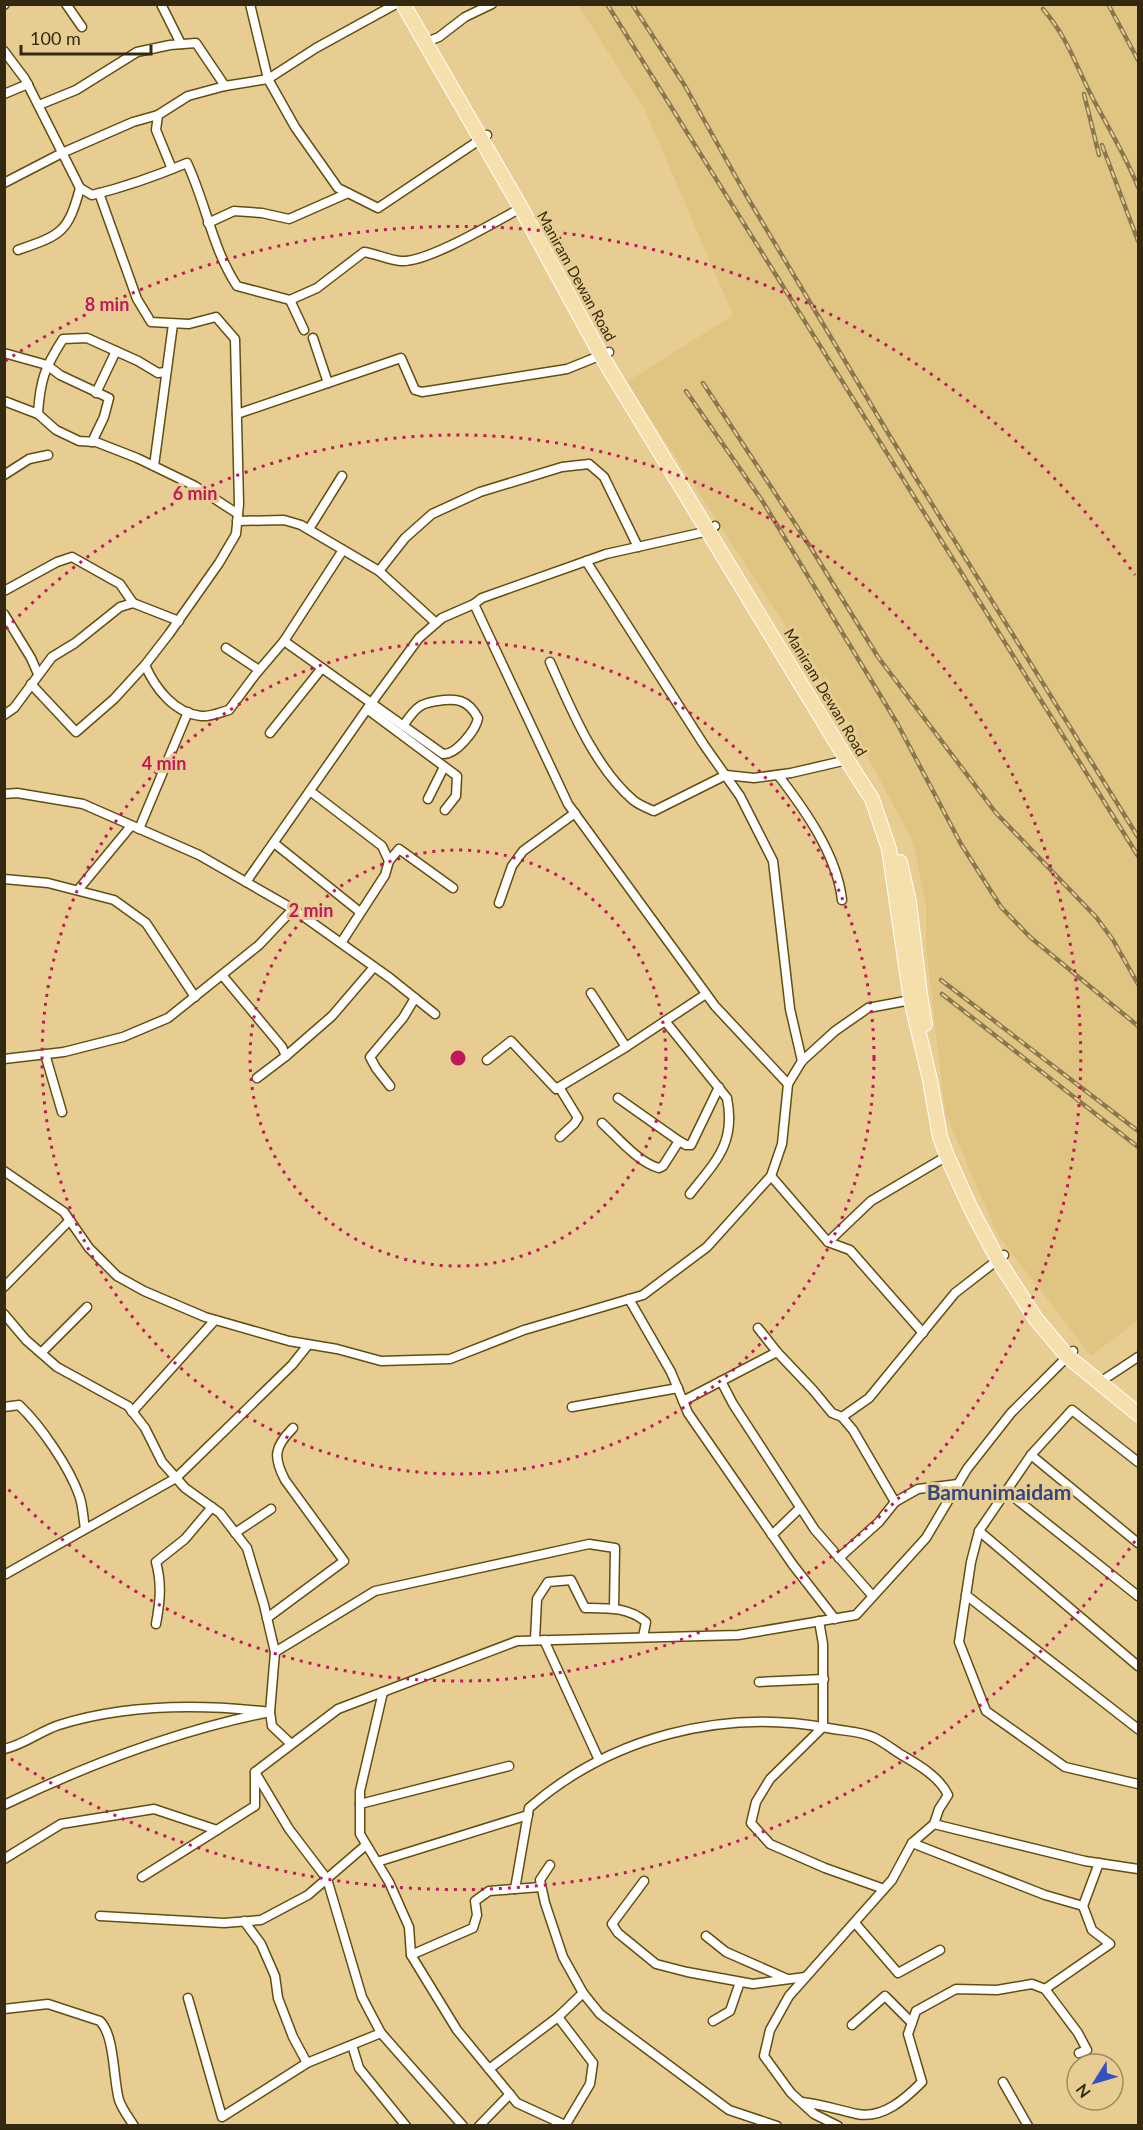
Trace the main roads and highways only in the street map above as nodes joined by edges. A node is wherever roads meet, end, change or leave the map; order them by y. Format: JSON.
{"nodes":[{"id":1,"x":403,"y":4,"type":"edge"},
{"id":2,"x":411,"y":4,"type":"edge"},
{"id":3,"x":428,"y":42,"type":"junction"},
{"id":4,"x":484,"y":137,"type":"junction"},
{"id":5,"x":573,"y":296,"type":"junction"},
{"id":6,"x":712,"y":528,"type":"junction"},
{"id":7,"x":1001,"y":1258,"type":"junction"},
{"id":8,"x":1104,"y":1380,"type":"junction"},
{"id":9,"x":1138,"y":1404,"type":"edge"},
{"id":10,"x":1138,"y":1414,"type":"edge"}],
"edges":[{"from":1,"to":3,"type":"main road","name":"Maniram Dewan Road"},
{"from":2,"to":3,"type":"main road","name":"Maniram Dewan Road"},
{"from":3,"to":4,"type":"main road","name":"Maniram Dewan Road"},
{"from":4,"to":5,"type":"main road","name":"Maniram Dewan Road"},
{"from":4,"to":5,"type":"main road","name":"Maniram Dewan Road"},
{"from":5,"to":6,"type":"main road","name":"Maniram Dewan Road"},
{"from":6,"to":7,"type":"main road","name":"Maniram Dewan Road"},
{"from":6,"to":7,"type":"main road","name":"Maniram Dewan Road"},
{"from":7,"to":8,"type":"main road","name":"Maniram Dewan Road"},
{"from":8,"to":9,"type":"main road","name":"Maniram Dewan Road"},
{"from":8,"to":10,"type":"main road","name":"Maniram Dewan Road"}]}
